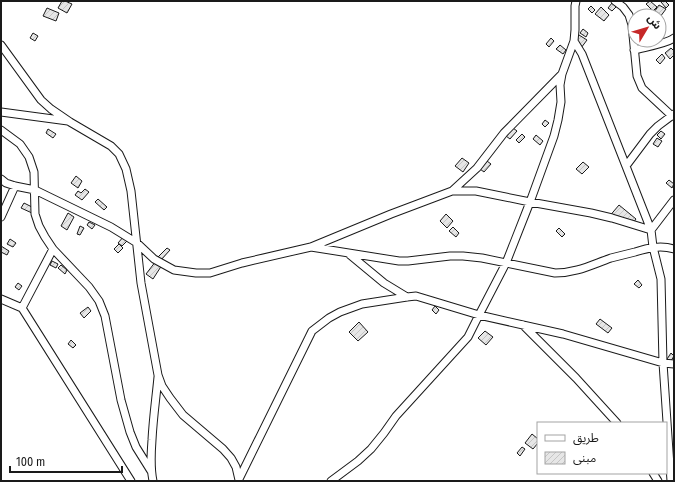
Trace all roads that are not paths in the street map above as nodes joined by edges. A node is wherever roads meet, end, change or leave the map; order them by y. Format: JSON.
{"nodes":[{"id":1,"x":576,"y":1,"type":"edge"},
{"id":2,"x":615,"y":1,"type":"edge"},
{"id":3,"x":674,"y":38,"type":"edge"},
{"id":4,"x":574,"y":41,"type":"junction"},
{"id":5,"x":1,"y":45,"type":"edge"},
{"id":6,"x":634,"y":50,"type":"junction"},
{"id":7,"x":562,"y":74,"type":"junction"},
{"id":8,"x":1,"y":112,"type":"edge"},
{"id":9,"x":673,"y":115,"type":"edge"},
{"id":10,"x":70,"y":122,"type":"junction"},
{"id":11,"x":1,"y":130,"type":"edge"},
{"id":12,"x":626,"y":166,"type":"junction"},
{"id":13,"x":1,"y":179,"type":"edge"},
{"id":14,"x":15,"y":186,"type":"junction"},
{"id":15,"x":35,"y":190,"type":"junction"},
{"id":16,"x":452,"y":191,"type":"junction"},
{"id":17,"x":674,"y":200,"type":"edge"},
{"id":18,"x":530,"y":202,"type":"junction"},
{"id":19,"x":1,"y":218,"type":"edge"},
{"id":20,"x":650,"y":230,"type":"junction"},
{"id":21,"x":137,"y":243,"type":"junction"},
{"id":22,"x":311,"y":247,"type":"junction"},
{"id":23,"x":654,"y":247,"type":"junction"},
{"id":24,"x":53,"y":249,"type":"junction"},
{"id":25,"x":674,"y":249,"type":"edge"},
{"id":26,"x":348,"y":253,"type":"junction"},
{"id":27,"x":506,"y":263,"type":"junction"},
{"id":28,"x":407,"y":296,"type":"junction"},
{"id":29,"x":1,"y":299,"type":"edge"},
{"id":30,"x":22,"y":308,"type":"junction"},
{"id":31,"x":480,"y":315,"type":"junction"},
{"id":32,"x":523,"y":324,"type":"junction"},
{"id":33,"x":663,"y":363,"type":"junction"},
{"id":34,"x":674,"y":364,"type":"edge"},
{"id":35,"x":158,"y":375,"type":"junction"},
{"id":36,"x":616,"y":422,"type":"edge"},
{"id":37,"x":151,"y":471,"type":"junction"},
{"id":38,"x":239,"y":480,"type":"edge"},
{"id":39,"x":131,"y":481,"type":"edge"},
{"id":40,"x":153,"y":481,"type":"edge"},
{"id":41,"x":331,"y":481,"type":"edge"},
{"id":42,"x":671,"y":481,"type":"edge"}],
"edges":[{"from":1,"to":4,"type":"street"},
{"from":2,"to":6,"type":"street"},
{"from":3,"to":6,"type":"street"},
{"from":4,"to":7,"type":"street"},
{"from":4,"to":12,"type":"street"},
{"from":5,"to":10,"type":"street"},
{"from":6,"to":9,"type":"street"},
{"from":7,"to":16,"type":"street"},
{"from":7,"to":18,"type":"street"},
{"from":8,"to":10,"type":"street"},
{"from":9,"to":12,"type":"street"},
{"from":10,"to":21,"type":"street"},
{"from":11,"to":15,"type":"street"},
{"from":12,"to":20,"type":"street"},
{"from":13,"to":14,"type":"street"},
{"from":14,"to":15,"type":"street"},
{"from":14,"to":19,"type":"street"},
{"from":15,"to":21,"type":"street"},
{"from":15,"to":24,"type":"street"},
{"from":16,"to":18,"type":"street"},
{"from":16,"to":22,"type":"street"},
{"from":17,"to":20,"type":"street"},
{"from":18,"to":20,"type":"street"},
{"from":18,"to":27,"type":"street"},
{"from":20,"to":23,"type":"street"},
{"from":21,"to":22,"type":"street"},
{"from":21,"to":35,"type":"street"},
{"from":22,"to":26,"type":"street"},
{"from":23,"to":25,"type":"street"},
{"from":23,"to":27,"type":"street"},
{"from":23,"to":33,"type":"street"},
{"from":24,"to":30,"type":"street"},
{"from":24,"to":37,"type":"street"},
{"from":26,"to":27,"type":"street"},
{"from":26,"to":28,"type":"street"},
{"from":27,"to":31,"type":"street"},
{"from":28,"to":31,"type":"street"},
{"from":28,"to":38,"type":"street"},
{"from":29,"to":30,"type":"street"},
{"from":30,"to":39,"type":"street"},
{"from":31,"to":32,"type":"street"},
{"from":31,"to":41,"type":"street"},
{"from":32,"to":33,"type":"street"},
{"from":32,"to":36,"type":"street"},
{"from":33,"to":34,"type":"street"},
{"from":33,"to":42,"type":"street"},
{"from":35,"to":37,"type":"street"},
{"from":35,"to":38,"type":"street"},
{"from":37,"to":40,"type":"street"}]}
